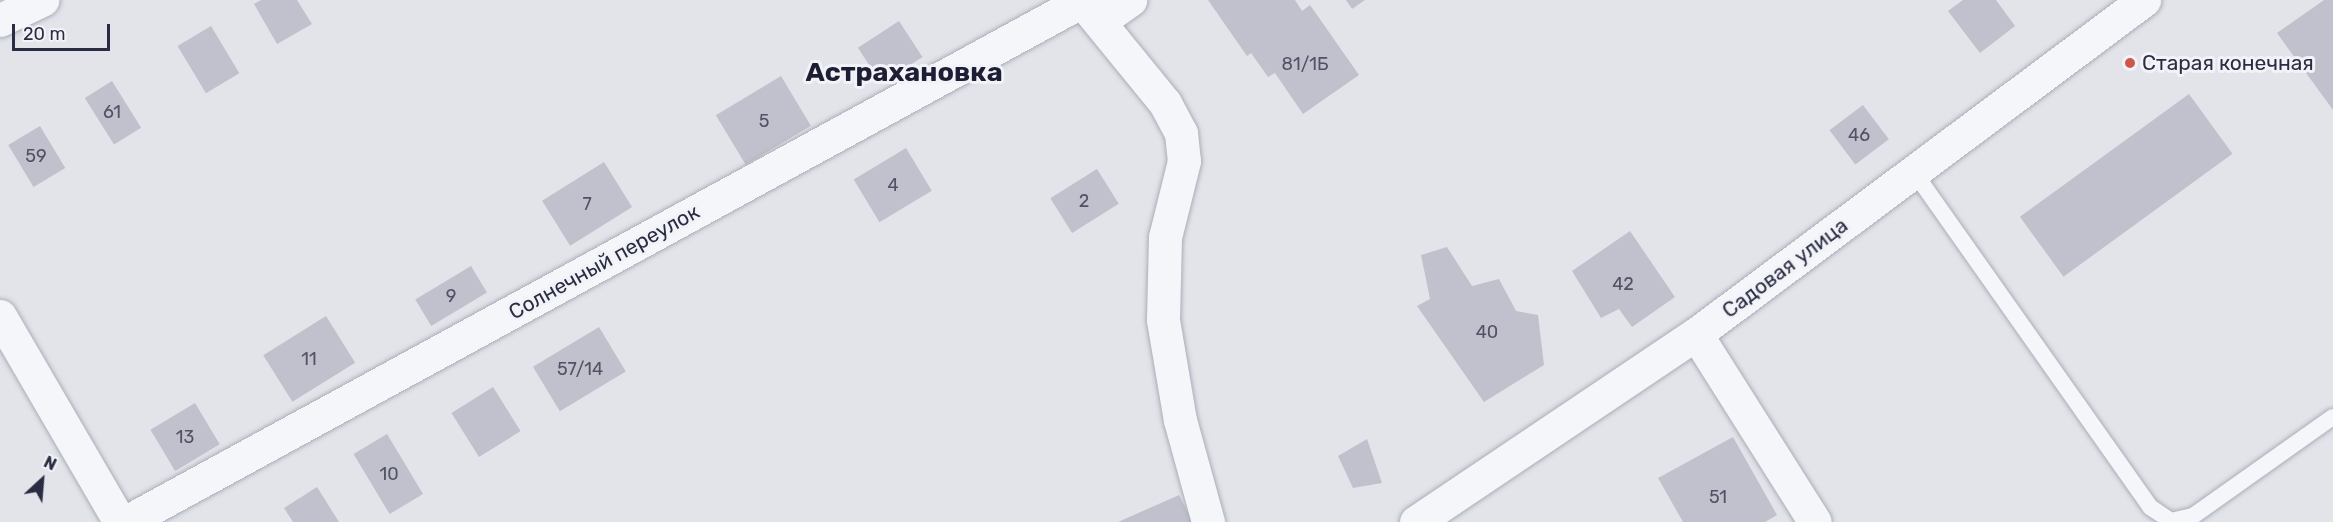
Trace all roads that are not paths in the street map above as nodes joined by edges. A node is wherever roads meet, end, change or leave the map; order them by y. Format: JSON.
{"nodes":[{"id":1,"x":42,"y":0,"type":"edge"},
{"id":2,"x":1131,"y":0,"type":"edge"},
{"id":3,"x":2145,"y":0,"type":"edge"},
{"id":4,"x":1088,"y":7,"type":"edge"},
{"id":5,"x":0,"y":20,"type":"edge"},
{"id":6,"x":1914,"y":172,"type":"junction"},
{"id":7,"x":0,"y":316,"type":"edge"},
{"id":8,"x":1696,"y":334,"type":"junction"},
{"id":9,"x":2333,"y":417,"type":"edge"},
{"id":10,"x":120,"y":522,"type":"edge"},
{"id":11,"x":126,"y":522,"type":"edge"},
{"id":12,"x":1208,"y":522,"type":"edge"},
{"id":13,"x":1416,"y":522,"type":"edge"},
{"id":14,"x":1815,"y":522,"type":"edge"}],
"edges":[{"from":1,"to":5,"type":"street"},
{"from":2,"to":4,"type":"street","name":"Солнечный переулок"},
{"from":3,"to":6,"type":"street","name":"Садовая улица"},
{"from":4,"to":11,"type":"street","name":"Солнечный переулок"},
{"from":4,"to":12,"type":"street"},
{"from":6,"to":8,"type":"street","name":"Садовая улица"},
{"from":6,"to":9,"type":"lane"},
{"from":7,"to":10,"type":"street"},
{"from":8,"to":13,"type":"street","name":"Садовая улица"},
{"from":8,"to":14,"type":"street"}]}
